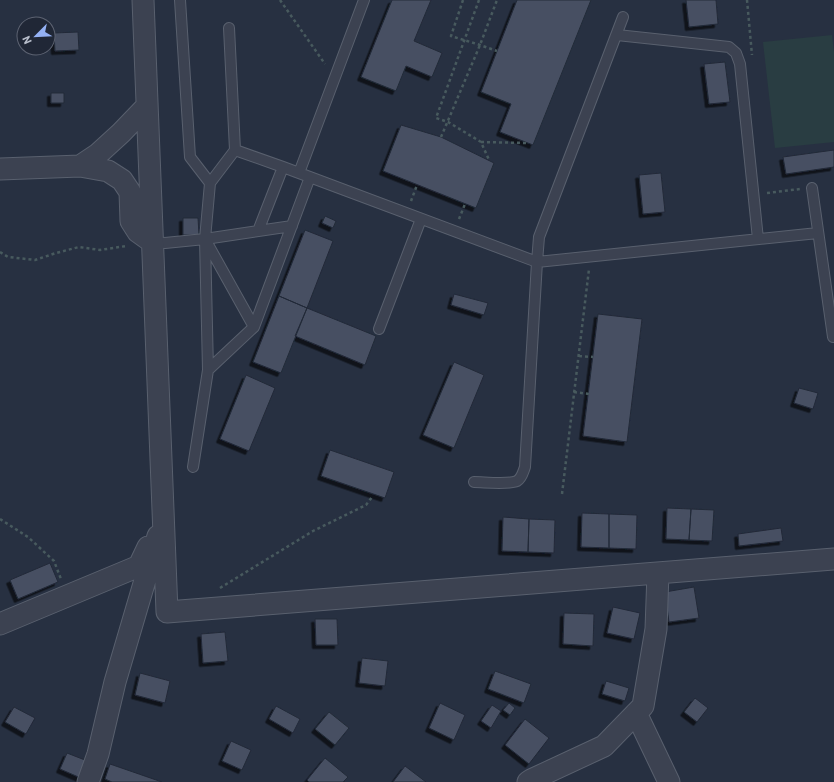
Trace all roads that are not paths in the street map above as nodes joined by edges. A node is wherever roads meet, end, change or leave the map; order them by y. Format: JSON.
{"nodes":[{"id":1,"x":143,"y":0,"type":"edge"},
{"id":2,"x":180,"y":0,"type":"edge"},
{"id":3,"x":364,"y":0,"type":"edge"},
{"id":4,"x":624,"y":17,"type":"dead end"},
{"id":5,"x":229,"y":28,"type":"dead end"},
{"id":6,"x":617,"y":34,"type":"junction"},
{"id":7,"x":147,"y":106,"type":"junction"},
{"id":8,"x":235,"y":150,"type":"junction"},
{"id":9,"x":80,"y":166,"type":"junction"},
{"id":10,"x":283,"y":167,"type":"junction"},
{"id":11,"x":0,"y":169,"type":"edge"},
{"id":12,"x":298,"y":173,"type":"junction"},
{"id":13,"x":310,"y":177,"type":"junction"},
{"id":14,"x":210,"y":183,"type":"junction"},
{"id":15,"x":812,"y":188,"type":"road end"},
{"id":16,"x":421,"y":219,"type":"junction"},
{"id":17,"x":292,"y":226,"type":"junction"},
{"id":18,"x":258,"y":231,"type":"junction"},
{"id":19,"x":818,"y":233,"type":"junction"},
{"id":20,"x":205,"y":239,"type":"junction"},
{"id":21,"x":758,"y":239,"type":"junction"},
{"id":22,"x":152,"y":242,"type":"junction"},
{"id":23,"x":537,"y":262,"type":"junction"},
{"id":24,"x":254,"y":327,"type":"junction"},
{"id":25,"x":379,"y":329,"type":"dead end"},
{"id":26,"x":832,"y":337,"type":"dead end"},
{"id":27,"x":208,"y":370,"type":"junction"},
{"id":28,"x":193,"y":468,"type":"dead end"},
{"id":29,"x":474,"y":482,"type":"dead end"},
{"id":30,"x":163,"y":518,"type":"junction"},
{"id":31,"x":834,"y":559,"type":"edge"},
{"id":32,"x":658,"y":573,"type":"junction"},
{"id":33,"x":0,"y":624,"type":"edge"},
{"id":34,"x":636,"y":713,"type":"junction"},
{"id":35,"x":88,"y":782,"type":"edge"},
{"id":36,"x":528,"y":782,"type":"edge"},
{"id":37,"x":669,"y":782,"type":"edge"}],
"edges":[{"from":1,"to":7,"type":"street"},
{"from":2,"to":14,"type":"lane"},
{"from":3,"to":12,"type":"lane"},
{"from":4,"to":6,"type":"lane"},
{"from":5,"to":8,"type":"lane"},
{"from":6,"to":21,"type":"lane"},
{"from":6,"to":23,"type":"lane"},
{"from":7,"to":9,"type":"street"},
{"from":7,"to":22,"type":"street"},
{"from":8,"to":10,"type":"lane"},
{"from":8,"to":14,"type":"lane"},
{"from":9,"to":11,"type":"street"},
{"from":9,"to":22,"type":"street"},
{"from":10,"to":12,"type":"lane"},
{"from":10,"to":18,"type":"lane"},
{"from":12,"to":13,"type":"lane"},
{"from":13,"to":16,"type":"lane"},
{"from":13,"to":17,"type":"lane"},
{"from":14,"to":20,"type":"lane"},
{"from":15,"to":19,"type":"lane"},
{"from":16,"to":23,"type":"lane"},
{"from":16,"to":25,"type":"lane"},
{"from":17,"to":18,"type":"lane"},
{"from":17,"to":24,"type":"lane"},
{"from":18,"to":20,"type":"lane"},
{"from":19,"to":21,"type":"lane"},
{"from":19,"to":26,"type":"lane"},
{"from":20,"to":22,"type":"lane"},
{"from":20,"to":24,"type":"lane"},
{"from":20,"to":27,"type":"lane"},
{"from":21,"to":23,"type":"lane"},
{"from":22,"to":30,"type":"street"},
{"from":23,"to":29,"type":"lane"},
{"from":24,"to":27,"type":"lane"},
{"from":27,"to":28,"type":"lane"},
{"from":30,"to":32,"type":"street"},
{"from":30,"to":33,"type":"street"},
{"from":30,"to":35,"type":"street"},
{"from":31,"to":32,"type":"street"},
{"from":32,"to":34,"type":"street"},
{"from":34,"to":36,"type":"street"},
{"from":34,"to":37,"type":"street"}]}
